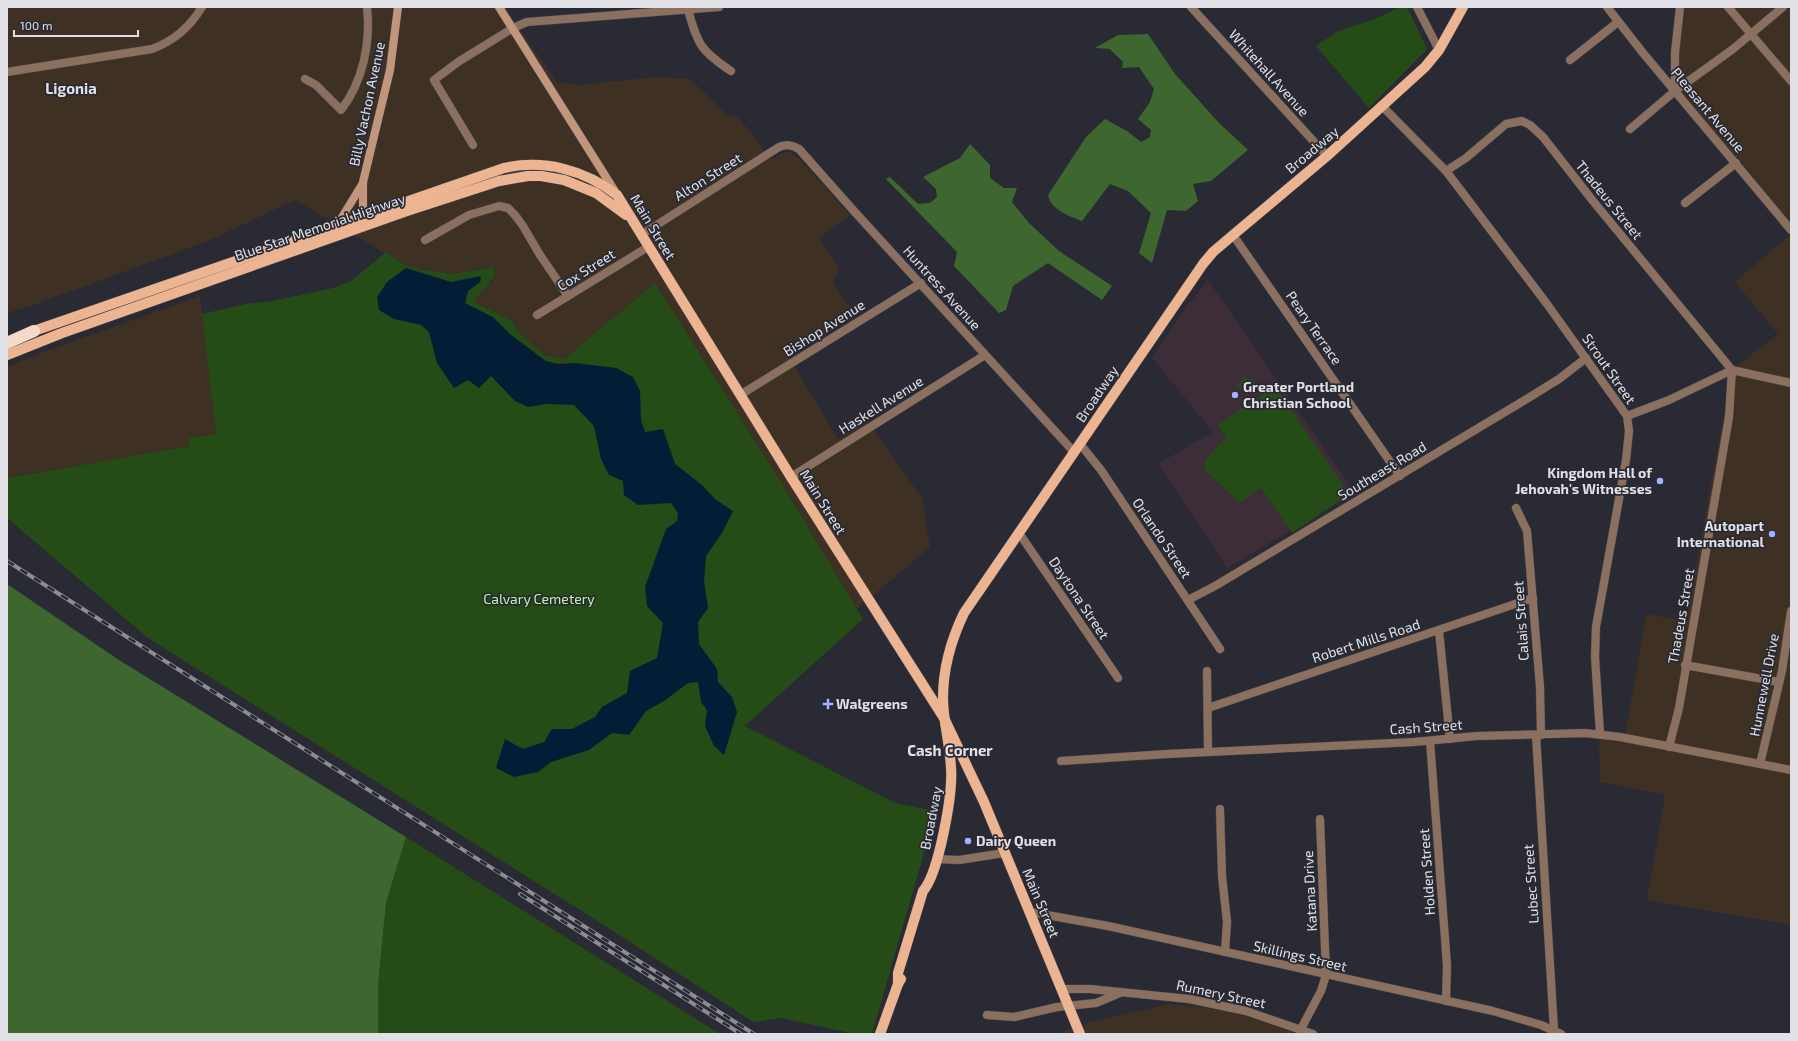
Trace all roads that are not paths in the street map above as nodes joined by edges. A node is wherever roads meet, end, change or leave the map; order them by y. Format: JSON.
{"nodes":[{"id":1,"x":202,"y":7,"type":"edge"},
{"id":2,"x":367,"y":7,"type":"edge"},
{"id":3,"x":398,"y":7,"type":"edge"},
{"id":4,"x":499,"y":7,"type":"edge"},
{"id":5,"x":719,"y":7,"type":"edge"},
{"id":6,"x":1191,"y":7,"type":"edge"},
{"id":7,"x":1418,"y":7,"type":"edge"},
{"id":8,"x":1463,"y":7,"type":"edge"},
{"id":9,"x":1607,"y":7,"type":"edge"},
{"id":10,"x":1680,"y":7,"type":"edge"},
{"id":11,"x":1728,"y":7,"type":"edge"},
{"id":12,"x":1783,"y":7,"type":"edge"},
{"id":13,"x":637,"y":10,"type":"edge"},
{"id":14,"x":688,"y":10,"type":"junction"},
{"id":15,"x":1618,"y":22,"type":"junction"},
{"id":16,"x":513,"y":28,"type":"junction"},
{"id":17,"x":1751,"y":33,"type":"junction"},
{"id":18,"x":1439,"y":50,"type":"junction"},
{"id":19,"x":1570,"y":60,"type":"dead end"},
{"id":20,"x":732,"y":71,"type":"dead end"},
{"id":21,"x":7,"y":72,"type":"edge"},
{"id":22,"x":305,"y":79,"type":"dead end"},
{"id":23,"x":1791,"y":81,"type":"edge"},
{"id":24,"x":1675,"y":91,"type":"junction"},
{"id":25,"x":1383,"y":106,"type":"junction"},
{"id":26,"x":1630,"y":130,"type":"dead end"},
{"id":27,"x":473,"y":145,"type":"dead end"},
{"id":28,"x":790,"y":145,"type":"joint"},
{"id":29,"x":1328,"y":156,"type":"junction"},
{"id":30,"x":1736,"y":163,"type":"junction"},
{"id":31,"x":1446,"y":171,"type":"junction"},
{"id":32,"x":363,"y":182,"type":"junction"},
{"id":33,"x":617,"y":195,"type":"junction"},
{"id":34,"x":1686,"y":203,"type":"dead end"},
{"id":35,"x":361,"y":218,"type":"junction"},
{"id":36,"x":336,"y":227,"type":"junction"},
{"id":37,"x":358,"y":229,"type":"junction"},
{"id":38,"x":639,"y":230,"type":"junction"},
{"id":39,"x":1791,"y":230,"type":"edge"},
{"id":40,"x":1233,"y":235,"type":"junction"},
{"id":41,"x":425,"y":240,"type":"dead end"},
{"id":42,"x":648,"y":247,"type":"junction"},
{"id":43,"x":921,"y":283,"type":"junction"},
{"id":44,"x":568,"y":296,"type":"junction"},
{"id":45,"x":537,"y":315,"type":"dead end"},
{"id":46,"x":34,"y":332,"type":"joint"},
{"id":47,"x":7,"y":342,"type":"edge"},
{"id":48,"x":7,"y":355,"type":"edge"},
{"id":49,"x":985,"y":355,"type":"junction"},
{"id":50,"x":1586,"y":358,"type":"junction"},
{"id":51,"x":1732,"y":370,"type":"junction"},
{"id":52,"x":1791,"y":383,"type":"edge"},
{"id":53,"x":740,"y":395,"type":"junction"},
{"id":54,"x":1627,"y":416,"type":"junction"},
{"id":55,"x":1080,"y":444,"type":"junction"},
{"id":56,"x":1074,"y":452,"type":"junction"},
{"id":57,"x":1400,"y":476,"type":"junction"},
{"id":58,"x":791,"y":477,"type":"junction"},
{"id":59,"x":1516,"y":508,"type":"dead end"},
{"id":60,"x":1019,"y":533,"type":"junction"},
{"id":61,"x":1533,"y":598,"type":"junction"},
{"id":62,"x":1188,"y":600,"type":"junction"},
{"id":63,"x":1791,"y":611,"type":"edge"},
{"id":64,"x":1439,"y":631,"type":"junction"},
{"id":65,"x":1220,"y":648,"type":"dead end"},
{"id":66,"x":1685,"y":665,"type":"junction"},
{"id":67,"x":1207,"y":671,"type":"dead end"},
{"id":68,"x":1118,"y":678,"type":"dead end"},
{"id":69,"x":1779,"y":682,"type":"junction"},
{"id":70,"x":1208,"y":708,"type":"junction"},
{"id":71,"x":944,"y":718,"type":"junction"},
{"id":72,"x":1600,"y":734,"type":"junction"},
{"id":73,"x":1539,"y":735,"type":"junction"},
{"id":74,"x":1450,"y":739,"type":"junction"},
{"id":75,"x":1430,"y":741,"type":"junction"},
{"id":76,"x":1669,"y":746,"type":"junction"},
{"id":77,"x":1208,"y":752,"type":"junction"},
{"id":78,"x":1061,"y":761,"type":"dead end"},
{"id":79,"x":1760,"y":764,"type":"junction"},
{"id":80,"x":1791,"y":770,"type":"edge"},
{"id":81,"x":1220,"y":809,"type":"dead end"},
{"id":82,"x":1320,"y":819,"type":"dead end"},
{"id":83,"x":1004,"y":853,"type":"junction"},
{"id":84,"x":936,"y":859,"type":"junction"},
{"id":85,"x":1030,"y":912,"type":"junction"},
{"id":86,"x":1226,"y":952,"type":"junction"},
{"id":87,"x":1326,"y":975,"type":"junction"},
{"id":88,"x":1062,"y":989,"type":"junction"},
{"id":89,"x":1121,"y":993,"type":"junction"},
{"id":90,"x":1446,"y":1001,"type":"junction"},
{"id":91,"x":1069,"y":1006,"type":"junction"},
{"id":92,"x":987,"y":1015,"type":"dead end"},
{"id":93,"x":1301,"y":1029,"type":"junction"},
{"id":94,"x":1557,"y":1032,"type":"edge"},
{"id":95,"x":880,"y":1034,"type":"edge"},
{"id":96,"x":1080,"y":1034,"type":"edge"},
{"id":97,"x":1313,"y":1034,"type":"edge"}],
"edges":[{"from":1,"to":21,"type":"street"},
{"from":2,"to":22,"type":"street"},
{"from":3,"to":32,"type":"main road","name":"Billy Vachon Avenue"},
{"from":4,"to":16,"type":"main road","name":"Main Street"},
{"from":5,"to":14,"type":"street"},
{"from":6,"to":29,"type":"street","name":"Whitehall Avenue"},
{"from":7,"to":18,"type":"street"},
{"from":8,"to":18,"type":"main road","name":"Broadway"},
{"from":9,"to":15,"type":"street","name":"Pleasant Avenue"},
{"from":10,"to":24,"type":"street"},
{"from":11,"to":17,"type":"street"},
{"from":12,"to":17,"type":"street"},
{"from":13,"to":14,"type":"street"},
{"from":13,"to":16,"type":"street"},
{"from":14,"to":20,"type":"street"},
{"from":15,"to":19,"type":"street"},
{"from":15,"to":24,"type":"street","name":"Pleasant Avenue"},
{"from":16,"to":27,"type":"street"},
{"from":16,"to":33,"type":"main road","name":"Main Street"},
{"from":17,"to":23,"type":"street"},
{"from":17,"to":24,"type":"street"},
{"from":18,"to":25,"type":"main road","name":"Broadway"},
{"from":24,"to":26,"type":"street"},
{"from":24,"to":30,"type":"street","name":"Pleasant Avenue"},
{"from":25,"to":29,"type":"main road","name":"Broadway"},
{"from":25,"to":31,"type":"street","name":"Strout Street"},
{"from":28,"to":38,"type":"street","name":"Alton Street"},
{"from":28,"to":43,"type":"street","name":"Huntress Avenue"},
{"from":29,"to":40,"type":"main road","name":"Broadway"},
{"from":30,"to":34,"type":"street"},
{"from":30,"to":39,"type":"street","name":"Pleasant Avenue"},
{"from":31,"to":50,"type":"street","name":"Strout Street"},
{"from":31,"to":51,"type":"street","name":"Thadeus Street"},
{"from":32,"to":35,"type":"main road","name":"Billy Vachon Avenue"},
{"from":32,"to":36,"type":"main road","name":"Billy Vachon Avenue"},
{"from":33,"to":35,"type":"main road","name":"Blue Star Memorial Highway"},
{"from":33,"to":38,"type":"main road","name":"Main Street"},
{"from":35,"to":36,"type":"main road","name":"Blue Star Memorial Highway"},
{"from":35,"to":37,"type":"main road","name":"Billy Vachon Avenue"},
{"from":36,"to":46,"type":"main road","name":"Blue Star Memorial Highway"},
{"from":37,"to":38,"type":"main road","name":"Blue Star Memorial Highway"},
{"from":37,"to":48,"type":"main road","name":"Blue Star Memorial Highway"},
{"from":38,"to":42,"type":"main road","name":"Main Street"},
{"from":40,"to":55,"type":"main road","name":"Broadway"},
{"from":40,"to":57,"type":"street","name":"Peary Terrace"},
{"from":41,"to":44,"type":"street"},
{"from":42,"to":44,"type":"street","name":"Cox Street"},
{"from":42,"to":53,"type":"main road","name":"Main Street"},
{"from":43,"to":49,"type":"street","name":"Huntress Avenue"},
{"from":43,"to":53,"type":"street","name":"Bishop Avenue"},
{"from":44,"to":45,"type":"street","name":"Cox Street"},
{"from":46,"to":47,"type":"highway"},
{"from":49,"to":56,"type":"street","name":"Huntress Avenue"},
{"from":49,"to":58,"type":"street","name":"Haskell Avenue"},
{"from":50,"to":54,"type":"street","name":"Strout Street"},
{"from":50,"to":57,"type":"street","name":"Southeast Road"},
{"from":51,"to":52,"type":"street"},
{"from":51,"to":54,"type":"street"},
{"from":51,"to":66,"type":"street","name":"Thadeus Street"},
{"from":53,"to":58,"type":"main road","name":"Main Street"},
{"from":54,"to":72,"type":"street","name":"Strout Street"},
{"from":55,"to":56,"type":"main road","name":"Broadway"},
{"from":55,"to":62,"type":"street","name":"Orlando Street"},
{"from":56,"to":60,"type":"main road","name":"Broadway"},
{"from":57,"to":62,"type":"street","name":"Southeast Road"},
{"from":58,"to":71,"type":"main road","name":"Main Street"},
{"from":59,"to":61,"type":"street","name":"Calais Street"},
{"from":60,"to":68,"type":"street","name":"Daytona Street"},
{"from":60,"to":71,"type":"main road","name":"Broadway"},
{"from":61,"to":64,"type":"street","name":"Robert Mills Road"},
{"from":61,"to":73,"type":"street","name":"Calais Street"},
{"from":62,"to":65,"type":"street","name":"Orlando Street"},
{"from":63,"to":69,"type":"street","name":"Hunnewell Drive"},
{"from":64,"to":70,"type":"street","name":"Robert Mills Road"},
{"from":64,"to":74,"type":"street"},
{"from":66,"to":69,"type":"street"},
{"from":66,"to":76,"type":"street","name":"Thadeus Street"},
{"from":67,"to":70,"type":"street"},
{"from":69,"to":79,"type":"street","name":"Hunnewell Drive"},
{"from":70,"to":77,"type":"street"},
{"from":71,"to":83,"type":"main road","name":"Main Street"},
{"from":71,"to":84,"type":"main road","name":"Broadway"},
{"from":72,"to":73,"type":"street","name":"Cash Street"},
{"from":72,"to":76,"type":"street","name":"Cash Street"},
{"from":73,"to":74,"type":"street","name":"Cash Street"},
{"from":73,"to":94,"type":"street","name":"Lubec Street"},
{"from":74,"to":75,"type":"street","name":"Cash Street"},
{"from":75,"to":77,"type":"street","name":"Cash Street"},
{"from":75,"to":90,"type":"street","name":"Holden Street"},
{"from":76,"to":79,"type":"street","name":"Cash Street"},
{"from":77,"to":78,"type":"street","name":"Cash Street"},
{"from":79,"to":80,"type":"street","name":"Cash Street"},
{"from":81,"to":86,"type":"street"},
{"from":82,"to":87,"type":"street","name":"Katana Drive"},
{"from":83,"to":84,"type":"street"},
{"from":83,"to":85,"type":"main road","name":"Main Street"},
{"from":84,"to":95,"type":"main road","name":"Broadway"},
{"from":85,"to":86,"type":"street","name":"Skillings Street"},
{"from":85,"to":88,"type":"main road","name":"Main Street"},
{"from":86,"to":87,"type":"street","name":"Skillings Street"},
{"from":87,"to":90,"type":"street","name":"Skillings Street"},
{"from":87,"to":93,"type":"street","name":"Katana Drive"},
{"from":88,"to":89,"type":"street","name":"Rumery Street"},
{"from":88,"to":91,"type":"main road","name":"Main Street"},
{"from":89,"to":91,"type":"street","name":"Rumery Street"},
{"from":89,"to":93,"type":"street","name":"Rumery Street"},
{"from":90,"to":94,"type":"street","name":"Skillings Street"},
{"from":91,"to":92,"type":"street","name":"Rumery Street"},
{"from":91,"to":96,"type":"main road","name":"Main Street"},
{"from":93,"to":97,"type":"street","name":"Rumery Street"}]}
